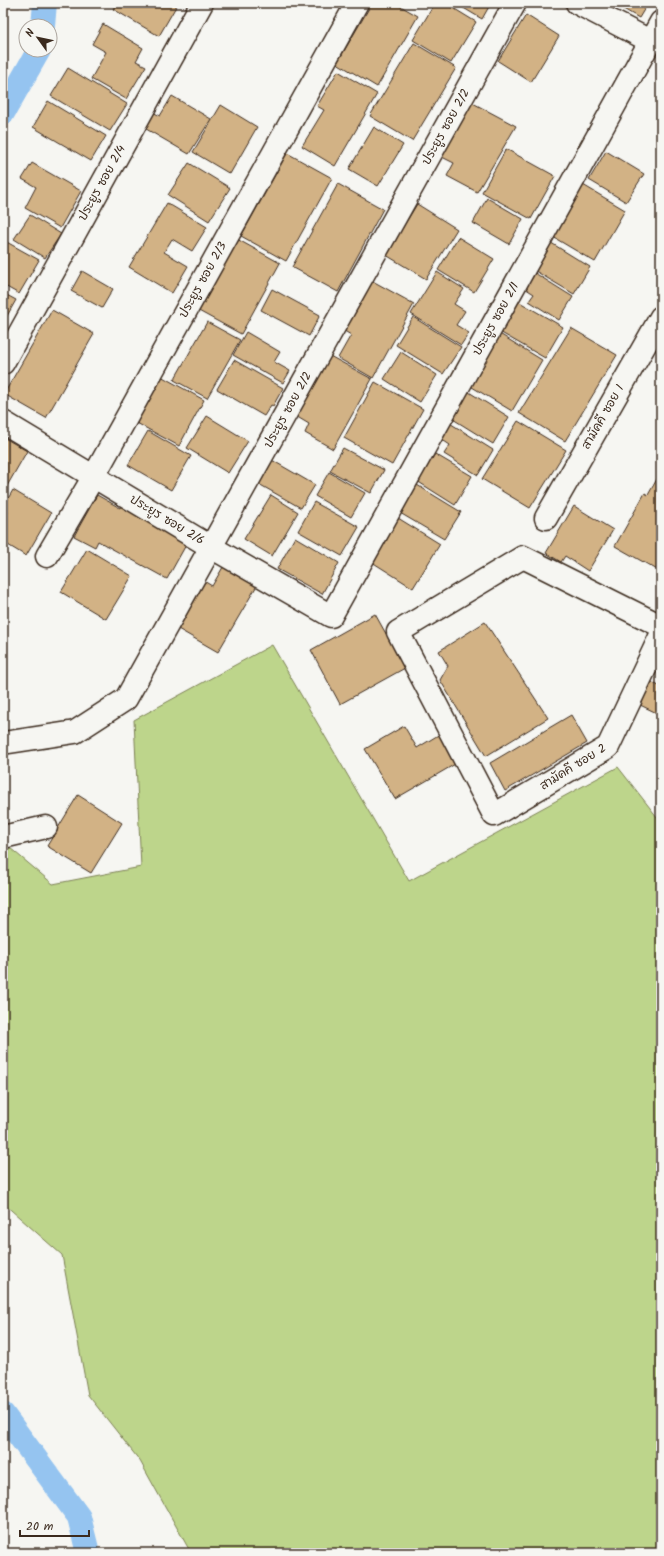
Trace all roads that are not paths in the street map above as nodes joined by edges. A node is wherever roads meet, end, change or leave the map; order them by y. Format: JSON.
{"nodes":[{"id":1,"x":202,"y":3,"type":"edge"},
{"id":2,"x":357,"y":3,"type":"edge"},
{"id":3,"x":515,"y":3,"type":"edge"},
{"id":4,"x":577,"y":3,"type":"edge"},
{"id":5,"x":661,"y":22,"type":"edge"},
{"id":6,"x":650,"y":41,"type":"junction"},
{"id":7,"x":661,"y":317,"type":"edge"},
{"id":8,"x":3,"y":364,"type":"edge"},
{"id":9,"x":3,"y":422,"type":"edge"},
{"id":10,"x":94,"y":476,"type":"junction"},
{"id":11,"x":546,"y":518,"type":"dead end"},
{"id":12,"x":211,"y":547,"type":"junction"},
{"id":13,"x":47,"y":556,"type":"dead end"},
{"id":14,"x":331,"y":616,"type":"joint"},
{"id":15,"x":661,"y":626,"type":"edge"},
{"id":16,"x":661,"y":635,"type":"edge"},
{"id":17,"x":3,"y":743,"type":"edge"},
{"id":18,"x":46,"y":827,"type":"dead end"},
{"id":19,"x":3,"y":837,"type":"edge"}],
"edges":[{"from":1,"to":8,"type":"street","name":"ประยูร ซอย 2/4"},
{"from":2,"to":10,"type":"street","name":"ประยูร ซอย 2/3"},
{"from":3,"to":12,"type":"street","name":"ประยูร ซอย 2/2"},
{"from":4,"to":6,"type":"street"},
{"from":5,"to":6,"type":"street","name":"ประยูร ซอย 2/1"},
{"from":6,"to":14,"type":"street","name":"ประยูร ซอย 2/1"},
{"from":7,"to":11,"type":"street","name":"สามัคคี ซอย 1"},
{"from":9,"to":10,"type":"street","name":"ประยูร ซอย 2/6"},
{"from":10,"to":12,"type":"street","name":"ประยูร ซอย 2/6"},
{"from":10,"to":13,"type":"street","name":"ประยูร ซอย 2/3"},
{"from":12,"to":14,"type":"street","name":"ประยูร ซอย 2/6"},
{"from":12,"to":17,"type":"street","name":"ประยูร ซอย 2/2"},
{"from":15,"to":16,"type":"street","name":"สามัคคี ซอย 2"},
{"from":18,"to":19,"type":"street"}]}
